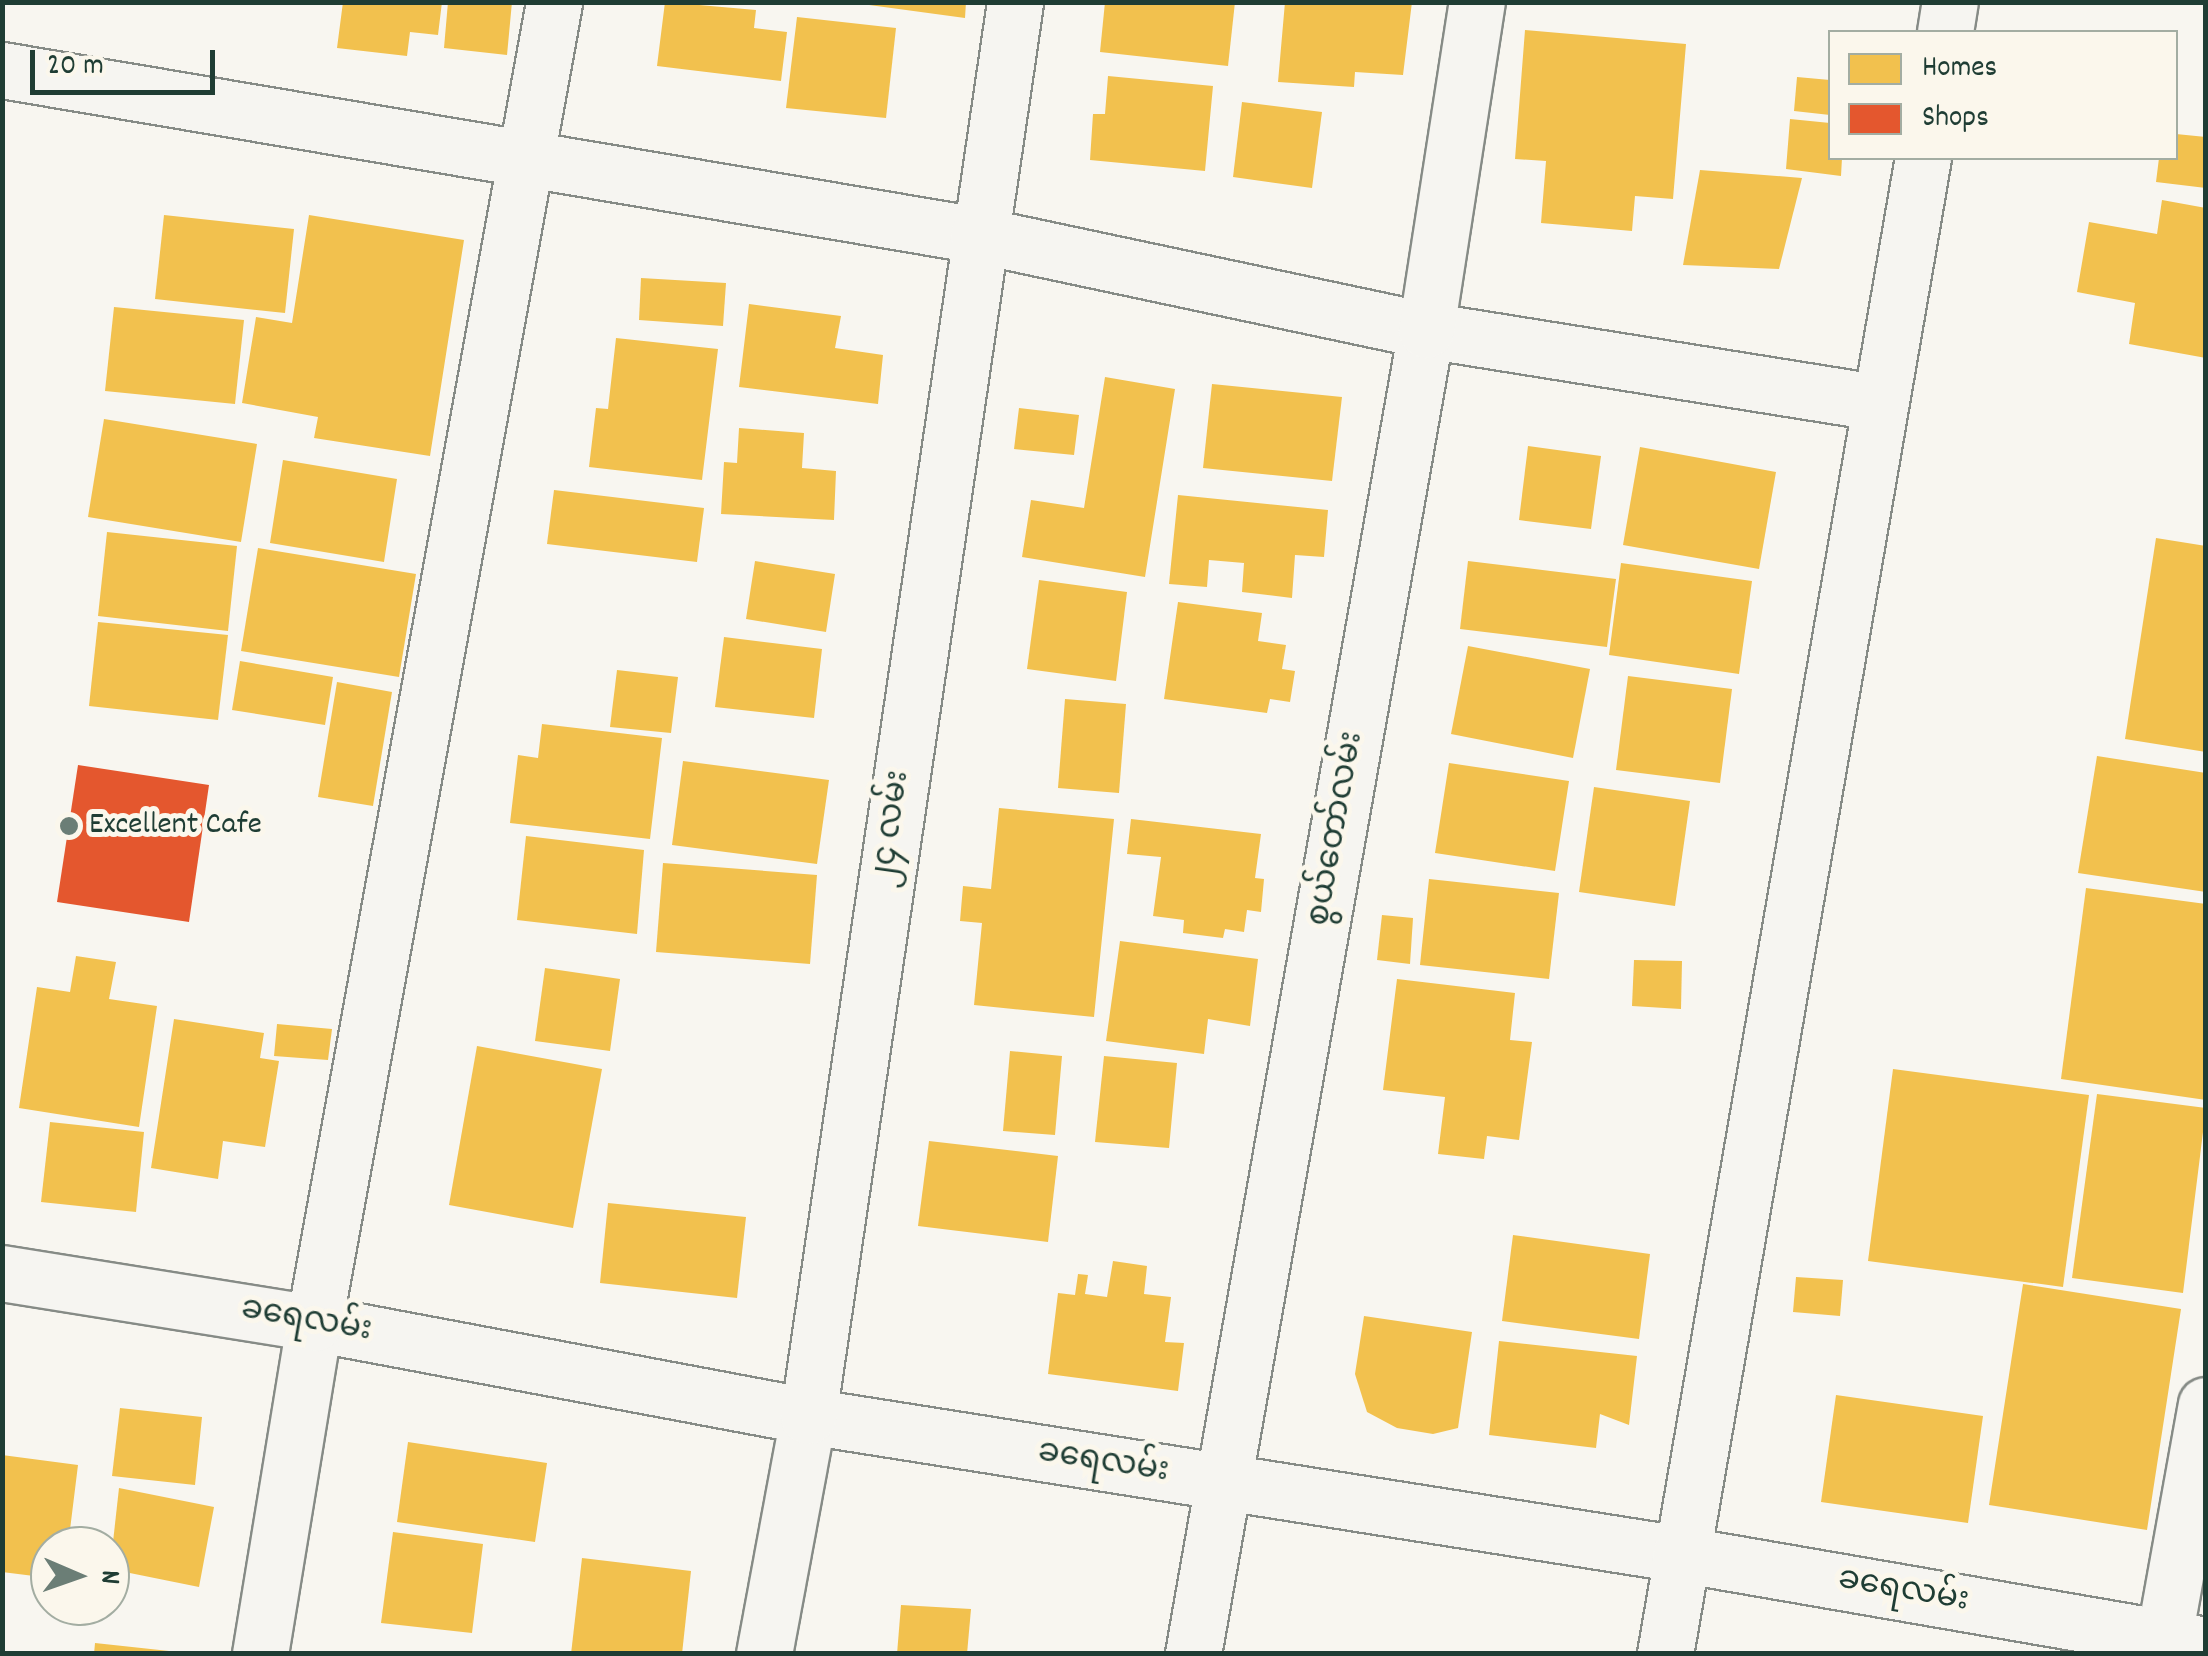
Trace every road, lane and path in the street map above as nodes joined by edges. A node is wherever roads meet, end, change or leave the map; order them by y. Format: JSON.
{"nodes":[{"id":1,"x":554,"y":2,"type":"edge"},
{"id":2,"x":1015,"y":2,"type":"edge"},
{"id":3,"x":1477,"y":2,"type":"edge"},
{"id":4,"x":1950,"y":2,"type":"edge"},
{"id":5,"x":1944,"y":30,"type":"edge"},
{"id":6,"x":2,"y":70,"type":"edge"},
{"id":7,"x":1923,"y":160,"type":"edge"},
{"id":8,"x":529,"y":162,"type":"junction"},
{"id":9,"x":978,"y":235,"type":"junction"},
{"id":10,"x":1426,"y":330,"type":"junction"},
{"id":11,"x":1880,"y":403,"type":"junction"},
{"id":12,"x":2,"y":1273,"type":"edge"},
{"id":13,"x":314,"y":1323,"type":"junction"},
{"id":14,"x":2206,"y":1405,"type":"edge"},
{"id":15,"x":808,"y":1416,"type":"junction"},
{"id":16,"x":1224,"y":1483,"type":"junction"},
{"id":17,"x":1680,"y":1554,"type":"junction"},
{"id":18,"x":2177,"y":1645,"type":"edge"},
{"id":19,"x":260,"y":1654,"type":"edge"},
{"id":20,"x":764,"y":1654,"type":"edge"},
{"id":21,"x":1193,"y":1654,"type":"edge"},
{"id":22,"x":1664,"y":1654,"type":"edge"}],
"edges":[{"from":1,"to":8,"type":"street"},
{"from":2,"to":9,"type":"street","name":"၂၄ လမ်း"},
{"from":3,"to":10,"type":"street","name":"စွယ်တော်လမ်း"},
{"from":4,"to":5,"type":"street"},
{"from":6,"to":8,"type":"street"},
{"from":7,"to":11,"type":"street"},
{"from":8,"to":9,"type":"street"},
{"from":8,"to":13,"type":"street"},
{"from":9,"to":10,"type":"street"},
{"from":9,"to":15,"type":"street","name":"၂၄ လမ်း"},
{"from":10,"to":11,"type":"street"},
{"from":10,"to":16,"type":"street","name":"စွယ်တော်လမ်း"},
{"from":11,"to":17,"type":"street"},
{"from":12,"to":13,"type":"street","name":"ခရေလမ်း"},
{"from":13,"to":15,"type":"street","name":"ခရေလမ်း"},
{"from":13,"to":19,"type":"street"},
{"from":14,"to":18,"type":"street"},
{"from":15,"to":16,"type":"street","name":"ခရေလမ်း"},
{"from":15,"to":20,"type":"street","name":"၂၄ လမ်း"},
{"from":16,"to":17,"type":"street","name":"ခရေလမ်း"},
{"from":16,"to":21,"type":"street","name":"စွယ်တော်လမ်း"},
{"from":17,"to":18,"type":"street","name":"ခရေလမ်း"},
{"from":17,"to":22,"type":"street"}]}
